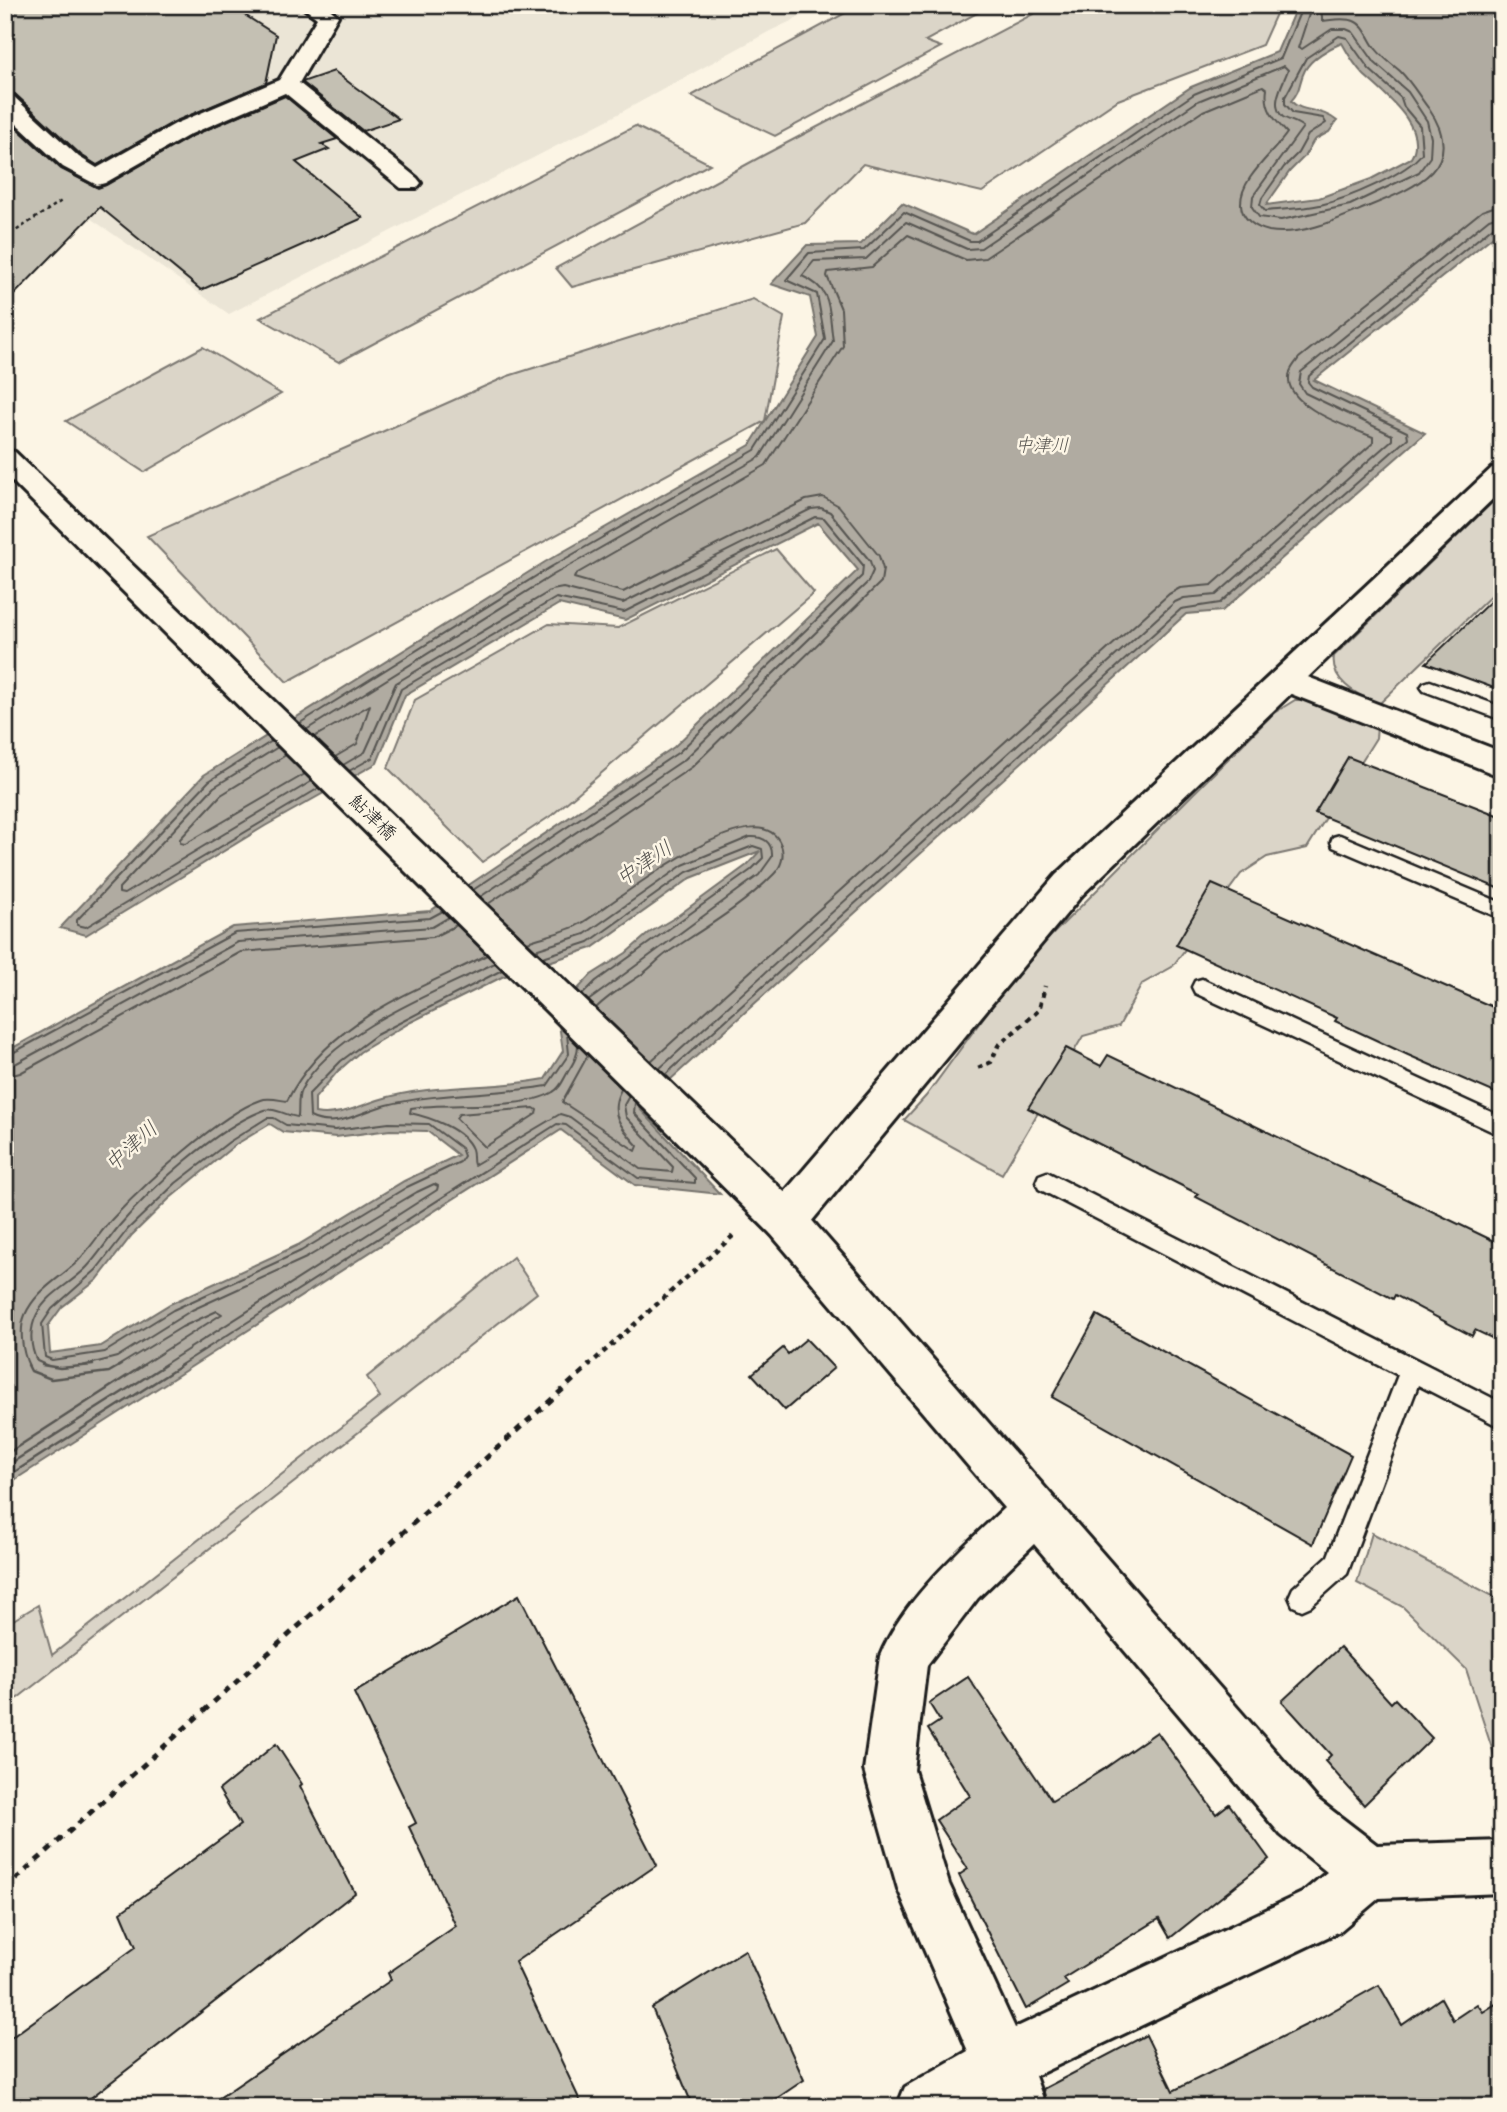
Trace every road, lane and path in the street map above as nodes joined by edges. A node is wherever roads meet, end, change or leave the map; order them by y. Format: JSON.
{"nodes":[{"id":1,"x":310,"y":5,"type":"edge"},
{"id":2,"x":287,"y":84,"type":"junction"},
{"id":3,"x":5,"y":101,"type":"edge"},
{"id":4,"x":97,"y":178,"type":"junction"},
{"id":5,"x":409,"y":183,"type":"dead end"},
{"id":6,"x":5,"y":238,"type":"edge"},
{"id":7,"x":5,"y":458,"type":"edge"},
{"id":8,"x":1502,"y":474,"type":"edge"},
{"id":9,"x":1287,"y":680,"type":"junction"},
{"id":10,"x":1430,"y":687,"type":"dead end"},
{"id":11,"x":1502,"y":714,"type":"edge"},
{"id":12,"x":1502,"y":765,"type":"edge"},
{"id":13,"x":1340,"y":842,"type":"dead end"},
{"id":14,"x":1502,"y":911,"type":"edge"},
{"id":15,"x":1046,"y":984,"type":"dead end"},
{"id":16,"x":1202,"y":987,"type":"dead end"},
{"id":17,"x":975,"y":1070,"type":"dead end"},
{"id":18,"x":1502,"y":1127,"type":"edge"},
{"id":19,"x":1047,"y":1182,"type":"dead end"},
{"id":20,"x":786,"y":1221,"type":"junction"},
{"id":21,"x":1412,"y":1370,"type":"junction"},
{"id":22,"x":1502,"y":1416,"type":"edge"},
{"id":23,"x":1034,"y":1512,"type":"junction"},
{"id":24,"x":1302,"y":1597,"type":"dead end"},
{"id":25,"x":1502,"y":1867,"type":"edge"},
{"id":26,"x":1369,"y":1872,"type":"junction"},
{"id":27,"x":5,"y":1889,"type":"edge"},
{"id":28,"x":1010,"y":2085,"type":"edge"},
{"id":29,"x":925,"y":2107,"type":"edge"}],
"edges":[{"from":1,"to":2,"type":"street"},
{"from":2,"to":4,"type":"street"},
{"from":2,"to":5,"type":"street"},
{"from":3,"to":4,"type":"street"},
{"from":4,"to":6,"type":"path"},
{"from":7,"to":20,"type":"street","name":"鮎津橋"},
{"from":8,"to":9,"type":"street"},
{"from":9,"to":12,"type":"street"},
{"from":9,"to":20,"type":"street"},
{"from":10,"to":11,"type":"lane"},
{"from":13,"to":14,"type":"lane"},
{"from":15,"to":17,"type":"path"},
{"from":16,"to":18,"type":"lane"},
{"from":19,"to":21,"type":"lane"},
{"from":20,"to":23,"type":"street","name":"鮎津橋"},
{"from":20,"to":27,"type":"path"},
{"from":21,"to":22,"type":"lane"},
{"from":21,"to":24,"type":"lane"},
{"from":23,"to":26,"type":"street","name":"鮎津橋"},
{"from":23,"to":28,"type":"street"},
{"from":25,"to":26,"type":"street"},
{"from":26,"to":28,"type":"street"},
{"from":28,"to":29,"type":"street"}]}
